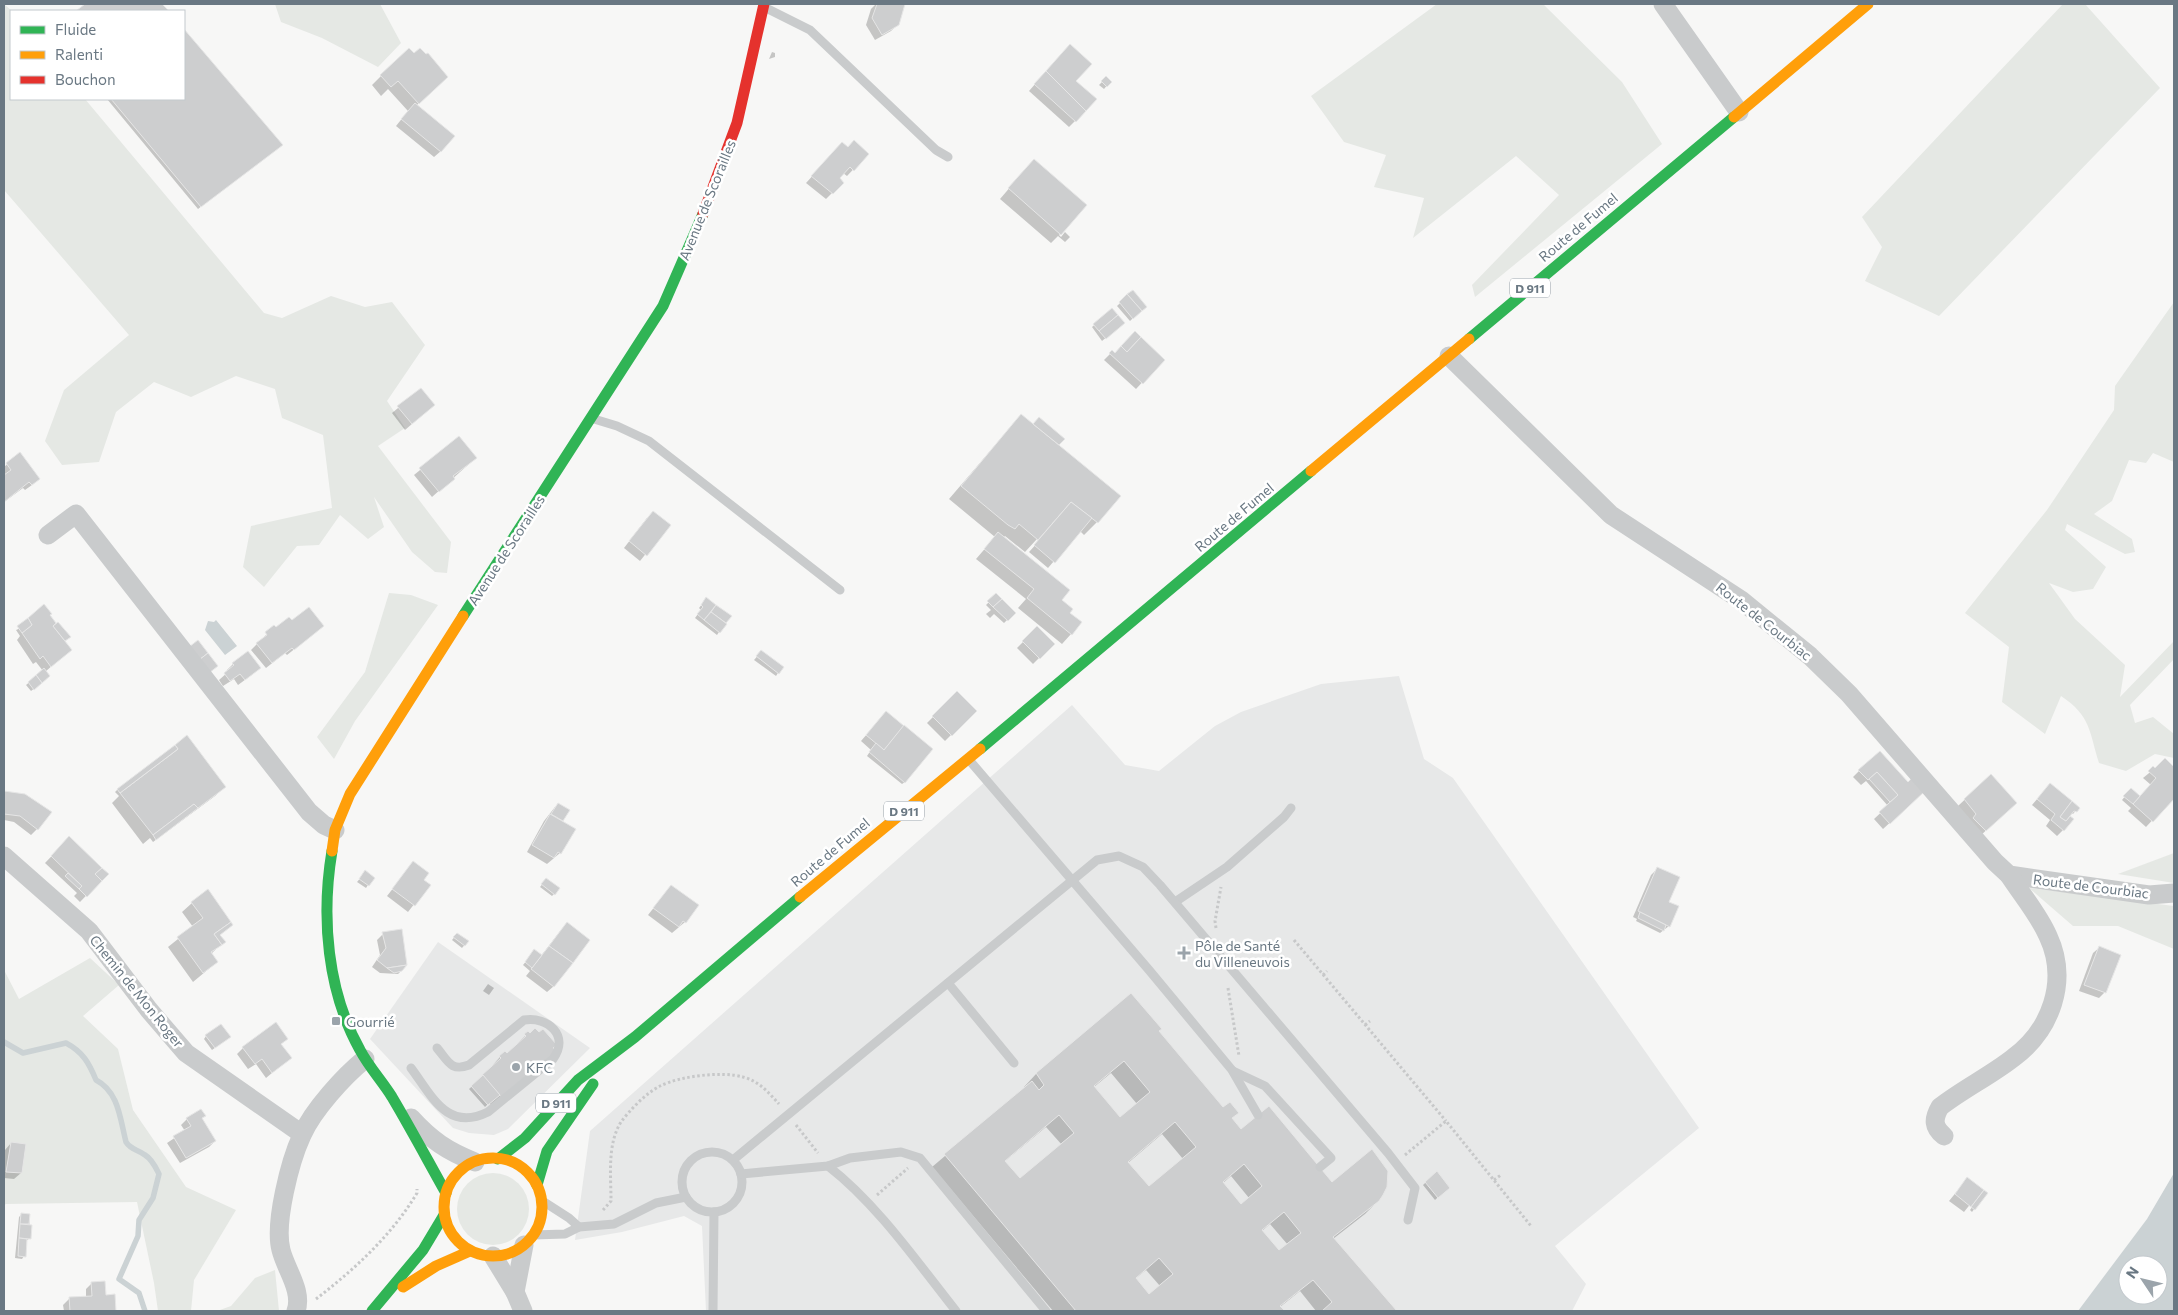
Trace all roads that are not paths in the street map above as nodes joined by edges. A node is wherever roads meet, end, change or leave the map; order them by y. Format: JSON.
{"nodes":[{"id":1,"x":1662,"y":4,"type":"edge"},
{"id":2,"x":1868,"y":4,"type":"edge"},
{"id":3,"x":764,"y":5,"type":"edge"},
{"id":4,"x":1739,"y":112,"type":"junction"},
{"id":5,"x":948,"y":158,"type":"dead end"},
{"id":6,"x":1449,"y":356,"type":"junction"},
{"id":7,"x":591,"y":418,"type":"junction"},
{"id":8,"x":48,"y":535,"type":"dead end"},
{"id":9,"x":840,"y":590,"type":"dead end"},
{"id":10,"x":968,"y":759,"type":"junction"},
{"id":11,"x":1291,"y":808,"type":"dead end"},
{"id":12,"x":335,"y":830,"type":"junction"},
{"id":13,"x":4,"y":856,"type":"edge"},
{"id":14,"x":2009,"y":875,"type":"junction"},
{"id":15,"x":1071,"y":881,"type":"junction"},
{"id":16,"x":2174,"y":893,"type":"edge"},
{"id":17,"x":1176,"y":902,"type":"junction"},
{"id":18,"x":948,"y":983,"type":"junction"},
{"id":19,"x":437,"y":1048,"type":"dead end"},
{"id":20,"x":616,"y":1050,"type":"junction"},
{"id":21,"x":365,"y":1059,"type":"junction"},
{"id":22,"x":1014,"y":1063,"type":"dead end"},
{"id":23,"x":411,"y":1068,"type":"dead end"},
{"id":24,"x":1232,"y":1070,"type":"junction"},
{"id":25,"x":391,"y":1096,"type":"junction"},
{"id":26,"x":1258,"y":1115,"type":"dead end"},
{"id":27,"x":302,"y":1134,"type":"junction"},
{"id":28,"x":1944,"y":1136,"type":"dead end"},
{"id":29,"x":498,"y":1158,"type":"junction"},
{"id":30,"x":733,"y":1160,"type":"junction"},
{"id":31,"x":475,"y":1162,"type":"junction"},
{"id":32,"x":828,"y":1166,"type":"junction"},
{"id":33,"x":1320,"y":1167,"type":"dead end"},
{"id":34,"x":741,"y":1174,"type":"junction"},
{"id":35,"x":537,"y":1185,"type":"junction"},
{"id":36,"x":446,"y":1193,"type":"junction"},
{"id":37,"x":686,"y":1197,"type":"junction"},
{"id":38,"x":541,"y":1200,"type":"junction"},
{"id":39,"x":714,"y":1212,"type":"junction"},
{"id":40,"x":444,"y":1216,"type":"junction"},
{"id":41,"x":1408,"y":1220,"type":"dead end"},
{"id":42,"x":579,"y":1227,"type":"junction"},
{"id":43,"x":528,"y":1240,"type":"junction"},
{"id":44,"x":470,"y":1251,"type":"junction"},
{"id":45,"x":493,"y":1256,"type":"junction"},
{"id":46,"x":515,"y":1292,"type":"junction"},
{"id":47,"x":373,"y":1310,"type":"edge"},
{"id":48,"x":296,"y":1311,"type":"edge"},
{"id":49,"x":523,"y":1311,"type":"edge"},
{"id":50,"x":713,"y":1311,"type":"edge"},
{"id":51,"x":956,"y":1311,"type":"edge"},
{"id":52,"x":1046,"y":1311,"type":"edge"}],
"edges":[{"from":1,"to":4,"type":"street"},
{"from":2,"to":4,"type":"main road","name":"Route de Fumel","number":"D 911"},
{"from":3,"to":5,"type":"lane"},
{"from":3,"to":7,"type":"main road","name":"Avenue de Scorailles"},
{"from":4,"to":6,"type":"main road","name":"Route de Fumel","number":"D 911"},
{"from":6,"to":10,"type":"main road","name":"Route de Fumel","number":"D 911"},
{"from":6,"to":14,"type":"street","name":"Route de Courbiac"},
{"from":7,"to":9,"type":"lane"},
{"from":7,"to":12,"type":"main road","name":"Avenue de Scorailles"},
{"from":8,"to":12,"type":"street"},
{"from":10,"to":15,"type":"lane"},
{"from":10,"to":20,"type":"main road","name":"Route de Fumel","number":"D 911"},
{"from":11,"to":17,"type":"lane"},
{"from":12,"to":21,"type":"main road","name":"Avenue de Scorailles"},
{"from":13,"to":27,"type":"street","name":"Chemin de Mon Roger"},
{"from":14,"to":16,"type":"street","name":"Route de Courbiac"},
{"from":14,"to":28,"type":"street","name":"Route de Courbiac"},
{"from":15,"to":17,"type":"lane"},
{"from":15,"to":18,"type":"lane"},
{"from":15,"to":24,"type":"lane"},
{"from":17,"to":41,"type":"lane"},
{"from":18,"to":22,"type":"lane"},
{"from":18,"to":30,"type":"lane"},
{"from":19,"to":23,"type":"lane"},
{"from":20,"to":29,"type":"main road","name":"Route de Fumel","number":"D 911"},
{"from":20,"to":35,"type":"main road","name":"Route de Fumel","number":"D 911"},
{"from":21,"to":25,"type":"main road","name":"Avenue de Scorailles"},
{"from":21,"to":27,"type":"street"},
{"from":24,"to":26,"type":"lane"},
{"from":24,"to":33,"type":"lane"},
{"from":25,"to":31,"type":"street","name":"Avenue de Scorailles"},
{"from":25,"to":36,"type":"main road","name":"Avenue de Scorailles"},
{"from":27,"to":48,"type":"street"},
{"from":29,"to":31,"type":"main road"},
{"from":29,"to":35,"type":"main road"},
{"from":30,"to":34,"type":"lane"},
{"from":30,"to":37,"type":"lane"},
{"from":31,"to":36,"type":"main road"},
{"from":32,"to":34,"type":"lane"},
{"from":32,"to":51,"type":"lane"},
{"from":32,"to":52,"type":"lane"},
{"from":34,"to":39,"type":"lane"},
{"from":35,"to":38,"type":"main road"},
{"from":36,"to":40,"type":"main road"},
{"from":37,"to":39,"type":"lane"},
{"from":37,"to":42,"type":"lane"},
{"from":38,"to":42,"type":"lane"},
{"from":38,"to":43,"type":"main road"},
{"from":39,"to":50,"type":"lane"},
{"from":40,"to":44,"type":"main road"},
{"from":40,"to":47,"type":"main road"},
{"from":42,"to":43,"type":"lane"},
{"from":43,"to":45,"type":"main road"},
{"from":43,"to":46,"type":"street"},
{"from":44,"to":45,"type":"main road"},
{"from":44,"to":47,"type":"main road"},
{"from":45,"to":46,"type":"street"},
{"from":46,"to":49,"type":"street"}]}
